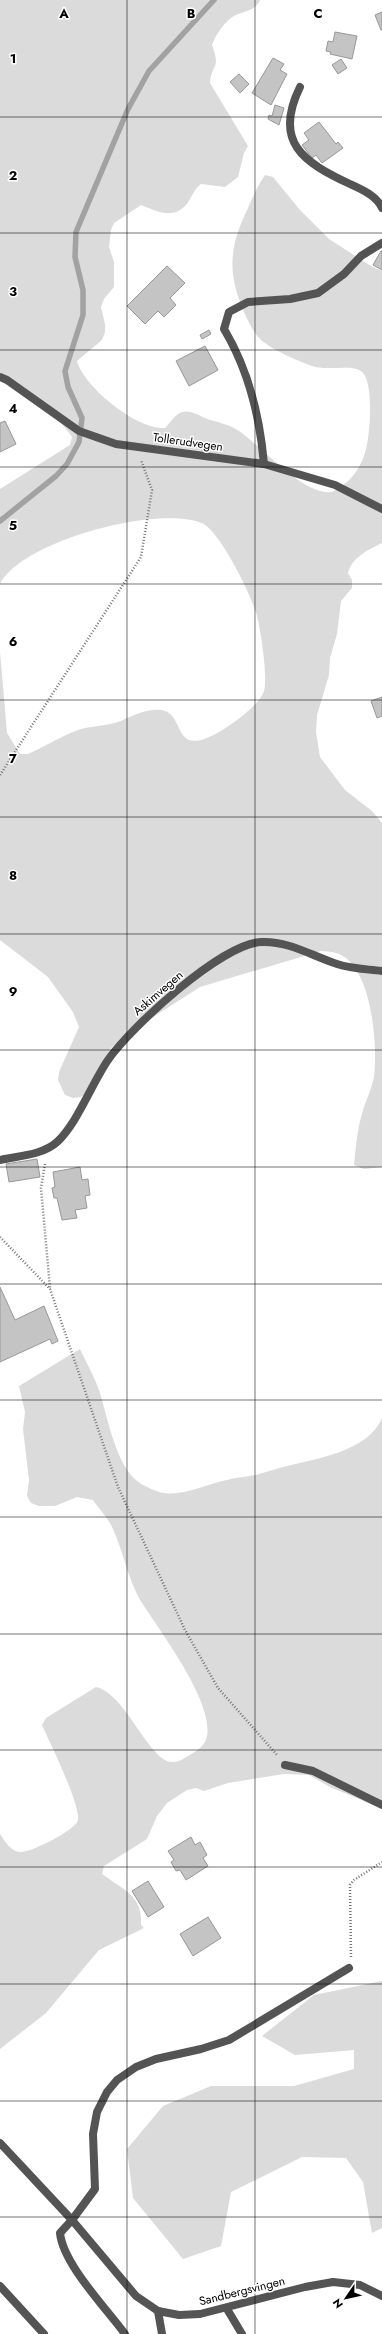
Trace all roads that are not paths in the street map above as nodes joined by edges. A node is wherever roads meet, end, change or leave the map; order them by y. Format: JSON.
{"nodes":[{"id":1,"x":300,"y":87,"type":"dead end"},
{"id":2,"x":382,"y":208,"type":"edge"},
{"id":3,"x":382,"y":243,"type":"edge"},
{"id":4,"x":0,"y":377,"type":"edge"},
{"id":5,"x":264,"y":464,"type":"junction"},
{"id":6,"x":382,"y":510,"type":"edge"},
{"id":7,"x":382,"y":972,"type":"edge"},
{"id":8,"x":0,"y":1160,"type":"edge"},
{"id":9,"x":285,"y":1765,"type":"road end"},
{"id":10,"x":382,"y":1805,"type":"edge"},
{"id":11,"x":349,"y":1968,"type":"road end"},
{"id":12,"x":0,"y":2143,"type":"edge"},
{"id":13,"x":72,"y":2220,"type":"junction"},
{"id":14,"x":0,"y":2286,"type":"edge"},
{"id":15,"x":382,"y":2296,"type":"edge"},
{"id":16,"x":227,"y":2309,"type":"junction"},
{"id":17,"x":158,"y":2311,"type":"junction"},
{"id":18,"x":44,"y":2334,"type":"edge"},
{"id":19,"x":125,"y":2334,"type":"edge"},
{"id":20,"x":162,"y":2334,"type":"edge"},
{"id":21,"x":242,"y":2334,"type":"edge"}],
"edges":[{"from":1,"to":2,"type":"street"},
{"from":3,"to":5,"type":"street"},
{"from":4,"to":5,"type":"street","name":"Tollerudvegen"},
{"from":5,"to":6,"type":"street","name":"Tollerudvegen"},
{"from":7,"to":8,"type":"street","name":"Askimvegen"},
{"from":9,"to":10,"type":"street"},
{"from":11,"to":13,"type":"street"},
{"from":12,"to":13,"type":"street","name":"Sandbergsvingen"},
{"from":13,"to":17,"type":"street","name":"Sandbergsvingen"},
{"from":13,"to":19,"type":"street"},
{"from":14,"to":18,"type":"street"},
{"from":15,"to":16,"type":"street","name":"Sandbergsvingen"},
{"from":16,"to":17,"type":"street","name":"Sandbergsvingen"},
{"from":16,"to":21,"type":"street"},
{"from":17,"to":20,"type":"street"}]}
